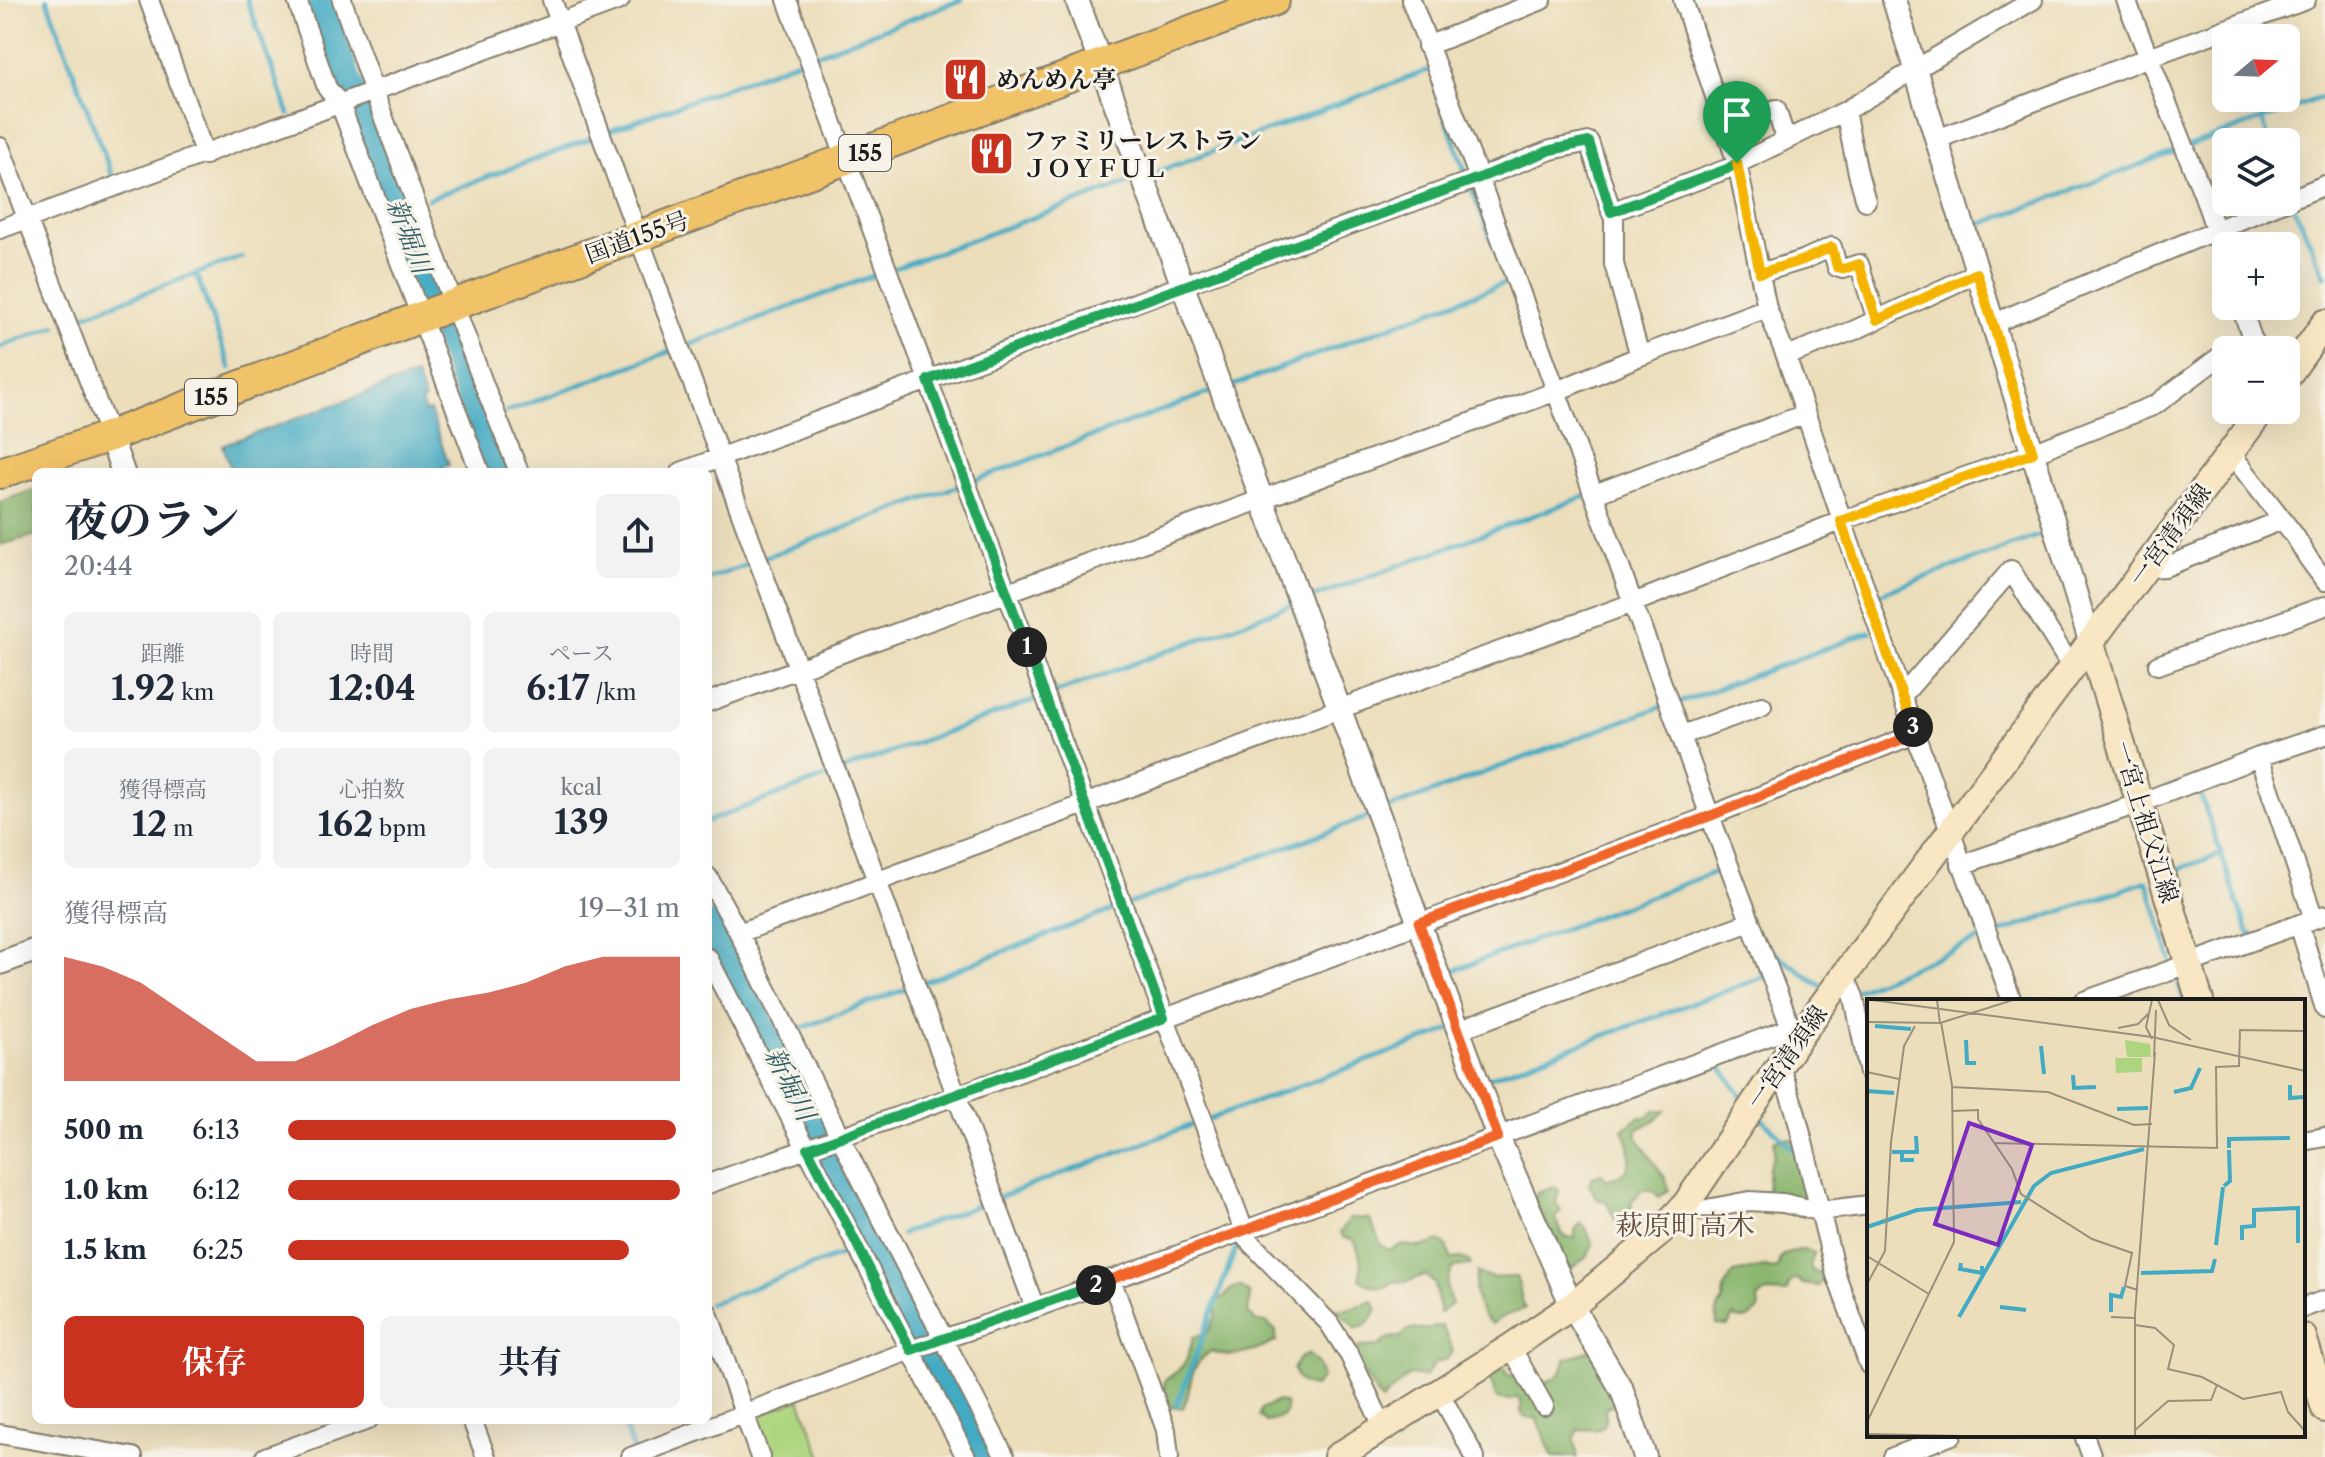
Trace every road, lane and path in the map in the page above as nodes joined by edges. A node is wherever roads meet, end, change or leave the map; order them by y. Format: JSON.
{"nodes":[{"id":1,"x":149,"y":0,"type":"edge"},
{"id":2,"x":297,"y":0,"type":"edge"},
{"id":3,"x":342,"y":0,"type":"edge"},
{"id":4,"x":552,"y":0,"type":"edge"},
{"id":5,"x":620,"y":0,"type":"edge"},
{"id":6,"x":787,"y":0,"type":"edge"},
{"id":7,"x":1077,"y":0,"type":"edge"},
{"id":8,"x":1274,"y":0,"type":"edge"},
{"id":9,"x":1411,"y":0,"type":"edge"},
{"id":10,"x":1542,"y":0,"type":"edge"},
{"id":11,"x":1683,"y":0,"type":"edge"},
{"id":12,"x":1894,"y":0,"type":"edge"},
{"id":13,"x":2033,"y":0,"type":"edge"},
{"id":14,"x":2126,"y":0,"type":"edge"},
{"id":15,"x":2306,"y":0,"type":"edge"},
{"id":16,"x":560,"y":22,"type":"junction"},
{"id":17,"x":1427,"y":46,"type":"junction"},
{"id":18,"x":2149,"y":57,"type":"junction"},
{"id":19,"x":1101,"y":64,"type":"junction"},
{"id":20,"x":1914,"y":70,"type":"junction"},
{"id":21,"x":370,"y":93,"type":"junction"},
{"id":22,"x":341,"y":104,"type":"junction"},
{"id":23,"x":1776,"y":109,"type":"dead end"},
{"id":24,"x":1845,"y":111,"type":"junction"},
{"id":25,"x":1786,"y":140,"type":"junction"},
{"id":26,"x":1935,"y":140,"type":"junction"},
{"id":27,"x":0,"y":147,"type":"edge"},
{"id":28,"x":205,"y":155,"type":"junction"},
{"id":29,"x":847,"y":160,"type":"junction"},
{"id":30,"x":1737,"y":163,"type":"junction"},
{"id":31,"x":1479,"y":178,"type":"junction"},
{"id":32,"x":2325,"y":185,"type":"edge"},
{"id":33,"x":2300,"y":195,"type":"edge"},
{"id":34,"x":1866,"y":201,"type":"dead end"},
{"id":35,"x":1611,"y":212,"type":"junction"},
{"id":36,"x":2247,"y":216,"type":"edge"},
{"id":37,"x":27,"y":219,"type":"junction"},
{"id":38,"x":0,"y":229,"type":"edge"},
{"id":39,"x":2215,"y":229,"type":"junction"},
{"id":40,"x":2216,"y":232,"type":"edge"},
{"id":41,"x":638,"y":236,"type":"junction"},
{"id":42,"x":1760,"y":273,"type":"junction"},
{"id":43,"x":1977,"y":273,"type":"junction"},
{"id":44,"x":1183,"y":285,"type":"junction"},
{"id":45,"x":455,"y":304,"type":"junction"},
{"id":46,"x":1767,"y":308,"type":"junction"},
{"id":47,"x":421,"y":317,"type":"junction"},
{"id":48,"x":1877,"y":320,"type":"junction"},
{"id":49,"x":2325,"y":323,"type":"edge"},
{"id":50,"x":1992,"y":324,"type":"junction"},
{"id":51,"x":1640,"y":356,"type":"junction"},
{"id":52,"x":1786,"y":356,"type":"junction"},
{"id":53,"x":2300,"y":358,"type":"edge"},
{"id":54,"x":2212,"y":362,"type":"edge"},
{"id":55,"x":928,"y":380,"type":"junction"},
{"id":56,"x":1557,"y":391,"type":"junction"},
{"id":57,"x":1805,"y":414,"type":"junction"},
{"id":58,"x":2251,"y":424,"type":"edge"},
{"id":59,"x":110,"y":436,"type":"junction"},
{"id":60,"x":2230,"y":452,"type":"junction"},
{"id":61,"x":2033,"y":453,"type":"junction"},
{"id":62,"x":719,"y":458,"type":"junction"},
{"id":63,"x":122,"y":468,"type":"edge"},
{"id":64,"x":478,"y":468,"type":"edge"},
{"id":65,"x":517,"y":468,"type":"edge"},
{"id":66,"x":692,"y":468,"type":"edge"},
{"id":67,"x":0,"y":473,"type":"edge"},
{"id":68,"x":1595,"y":494,"type":"junction"},
{"id":69,"x":1262,"y":498,"type":"junction"},
{"id":70,"x":2282,"y":520,"type":"junction"},
{"id":71,"x":1841,"y":521,"type":"junction"},
{"id":72,"x":2146,"y":568,"type":"junction"},
{"id":73,"x":2325,"y":581,"type":"edge"},
{"id":74,"x":1006,"y":591,"type":"junction"},
{"id":75,"x":1633,"y":603,"type":"junction"},
{"id":76,"x":2325,"y":606,"type":"edge"},
{"id":77,"x":2091,"y":644,"type":"junction"},
{"id":78,"x":2158,"y":665,"type":"dead end"},
{"id":79,"x":2072,"y":668,"type":"junction"},
{"id":80,"x":799,"y":669,"type":"junction"},
{"id":81,"x":1902,"y":696,"type":"junction"},
{"id":82,"x":712,"y":701,"type":"edge"},
{"id":83,"x":1762,"y":706,"type":"dead end"},
{"id":84,"x":1339,"y":709,"type":"junction"},
{"id":85,"x":1915,"y":734,"type":"junction"},
{"id":86,"x":1682,"y":735,"type":"junction"},
{"id":87,"x":2325,"y":735,"type":"edge"},
{"id":88,"x":2259,"y":757,"type":"junction"},
{"id":89,"x":2140,"y":803,"type":"junction"},
{"id":90,"x":1085,"y":805,"type":"junction"},
{"id":91,"x":1710,"y":816,"type":"junction"},
{"id":92,"x":1949,"y":831,"type":"junction"},
{"id":93,"x":1961,"y":865,"type":"junction"},
{"id":94,"x":877,"y":881,"type":"junction"},
{"id":95,"x":712,"y":884,"type":"edge"},
{"id":96,"x":2313,"y":919,"type":"edge"},
{"id":97,"x":1750,"y":922,"type":"junction"},
{"id":98,"x":1419,"y":923,"type":"junction"},
{"id":99,"x":739,"y":933,"type":"junction"},
{"id":100,"x":32,"y":951,"type":"edge"},
{"id":101,"x":0,"y":963,"type":"edge"},
{"id":102,"x":2188,"y":963,"type":"junction"},
{"id":103,"x":712,"y":966,"type":"edge"},
{"id":104,"x":1845,"y":977,"type":"junction"},
{"id":105,"x":2011,"y":999,"type":"edge"},
{"id":106,"x":2089,"y":999,"type":"edge"},
{"id":107,"x":2199,"y":999,"type":"edge"},
{"id":108,"x":2325,"y":1009,"type":"edge"},
{"id":109,"x":1164,"y":1018,"type":"junction"},
{"id":110,"x":1458,"y":1030,"type":"junction"},
{"id":111,"x":1796,"y":1031,"type":"junction"},
{"id":112,"x":1867,"y":1063,"type":"edge"},
{"id":113,"x":1780,"y":1066,"type":"junction"},
{"id":114,"x":958,"y":1095,"type":"junction"},
{"id":115,"x":1498,"y":1137,"type":"junction"},
{"id":116,"x":2325,"y":1137,"type":"edge"},
{"id":117,"x":840,"y":1138,"type":"junction"},
{"id":118,"x":2305,"y":1141,"type":"edge"},
{"id":119,"x":808,"y":1149,"type":"junction"},
{"id":120,"x":712,"y":1183,"type":"edge"},
{"id":121,"x":1686,"y":1204,"type":"junction"},
{"id":122,"x":1867,"y":1205,"type":"edge"},
{"id":123,"x":1819,"y":1211,"type":"junction"},
{"id":124,"x":1244,"y":1230,"type":"junction"},
{"id":125,"x":1111,"y":1279,"type":"junction"},
{"id":126,"x":2325,"y":1300,"type":"edge"},
{"id":127,"x":1572,"y":1306,"type":"junction"},
{"id":128,"x":2305,"y":1307,"type":"edge"},
{"id":129,"x":1035,"y":1308,"type":"junction"},
{"id":130,"x":712,"y":1324,"type":"edge"},
{"id":131,"x":945,"y":1339,"type":"junction"},
{"id":132,"x":2305,"y":1344,"type":"edge"},
{"id":133,"x":1511,"y":1347,"type":"junction"},
{"id":134,"x":911,"y":1350,"type":"junction"},
{"id":135,"x":1867,"y":1358,"type":"edge"},
{"id":136,"x":1439,"y":1392,"type":"junction"},
{"id":137,"x":1544,"y":1406,"type":"dead end"},
{"id":138,"x":2325,"y":1409,"type":"edge"},
{"id":139,"x":745,"y":1415,"type":"junction"},
{"id":140,"x":357,"y":1424,"type":"edge"},
{"id":141,"x":474,"y":1424,"type":"edge"},
{"id":142,"x":1383,"y":1427,"type":"junction"},
{"id":143,"x":0,"y":1434,"type":"edge"},
{"id":144,"x":1947,"y":1437,"type":"edge"},
{"id":145,"x":2085,"y":1437,"type":"edge"},
{"id":146,"x":1354,"y":1452,"type":"edge"},
{"id":147,"x":1898,"y":1456,"type":"edge"},
{"id":148,"x":133,"y":1457,"type":"edge"},
{"id":149,"x":265,"y":1457,"type":"edge"},
{"id":150,"x":486,"y":1457,"type":"edge"},
{"id":151,"x":631,"y":1457,"type":"edge"},
{"id":152,"x":760,"y":1457,"type":"edge"},
{"id":153,"x":966,"y":1457,"type":"edge"},
{"id":154,"x":1005,"y":1457,"type":"edge"},
{"id":155,"x":1169,"y":1457,"type":"edge"},
{"id":156,"x":1475,"y":1457,"type":"edge"},
{"id":157,"x":1645,"y":1457,"type":"edge"},
{"id":158,"x":2092,"y":1457,"type":"edge"}],
"edges":[{"from":1,"to":28,"type":"street"},
{"from":2,"to":22,"type":"street"},
{"from":3,"to":21,"type":"street"},
{"from":4,"to":16,"type":"street"},
{"from":5,"to":16,"type":"street"},
{"from":6,"to":29,"type":"street"},
{"from":7,"to":19,"type":"street"},
{"from":8,"to":19,"type":"highway","name":"国道155号","number":"155"},
{"from":9,"to":17,"type":"street"},
{"from":10,"to":17,"type":"street"},
{"from":11,"to":30,"type":"street"},
{"from":12,"to":20,"type":"street"},
{"from":13,"to":20,"type":"street"},
{"from":14,"to":18,"type":"street"},
{"from":15,"to":18,"type":"street"},
{"from":16,"to":21,"type":"street"},
{"from":16,"to":41,"type":"street"},
{"from":17,"to":31,"type":"street"},
{"from":18,"to":26,"type":"street"},
{"from":18,"to":39,"type":"street"},
{"from":19,"to":29,"type":"highway","name":"国道155号","number":"155"},
{"from":19,"to":44,"type":"street"},
{"from":20,"to":24,"type":"street"},
{"from":20,"to":26,"type":"street"},
{"from":21,"to":22,"type":"street"},
{"from":21,"to":45,"type":"street"},
{"from":22,"to":28,"type":"street"},
{"from":22,"to":47,"type":"street"},
{"from":23,"to":25,"type":"street"},
{"from":24,"to":25,"type":"street"},
{"from":24,"to":34,"type":"street"},
{"from":25,"to":30,"type":"street"},
{"from":26,"to":43,"type":"street"},
{"from":27,"to":37,"type":"street"},
{"from":28,"to":37,"type":"street"},
{"from":29,"to":41,"type":"highway","name":"国道155号","number":"155"},
{"from":29,"to":55,"type":"street"},
{"from":30,"to":35,"type":"street"},
{"from":30,"to":42,"type":"street"},
{"from":31,"to":35,"type":"street"},
{"from":31,"to":44,"type":"street"},
{"from":31,"to":56,"type":"street"},
{"from":32,"to":33,"type":"street"},
{"from":35,"to":51,"type":"street"},
{"from":36,"to":39,"type":"street"},
{"from":37,"to":38,"type":"street"},
{"from":37,"to":59,"type":"street"},
{"from":39,"to":40,"type":"street"},
{"from":39,"to":50,"type":"street"},
{"from":41,"to":45,"type":"highway","name":"国道155号","number":"155"},
{"from":41,"to":62,"type":"street"},
{"from":42,"to":46,"type":"street"},
{"from":42,"to":48,"type":"street"},
{"from":43,"to":48,"type":"street"},
{"from":43,"to":50,"type":"street"},
{"from":44,"to":55,"type":"street"},
{"from":44,"to":69,"type":"street"},
{"from":45,"to":47,"type":"highway","name":"国道155号","number":"155"},
{"from":45,"to":65,"type":"street"},
{"from":46,"to":51,"type":"street"},
{"from":46,"to":52,"type":"street"},
{"from":47,"to":59,"type":"highway","name":"国道155号","number":"155"},
{"from":47,"to":64,"type":"street"},
{"from":48,"to":52,"type":"street"},
{"from":49,"to":53,"type":"main road"},
{"from":50,"to":61,"type":"street"},
{"from":51,"to":56,"type":"street"},
{"from":52,"to":57,"type":"street"},
{"from":54,"to":61,"type":"street"},
{"from":55,"to":62,"type":"street"},
{"from":55,"to":74,"type":"street"},
{"from":56,"to":68,"type":"street"},
{"from":56,"to":69,"type":"street"},
{"from":57,"to":68,"type":"street"},
{"from":57,"to":71,"type":"street"},
{"from":58,"to":60,"type":"main road","name":"一宮清須線"},
{"from":59,"to":63,"type":"street"},
{"from":59,"to":67,"type":"highway","name":"国道155号","number":"155"},
{"from":60,"to":70,"type":"street"},
{"from":60,"to":72,"type":"main road","name":"一宮清須線"},
{"from":61,"to":71,"type":"street"},
{"from":61,"to":77,"type":"street"},
{"from":62,"to":66,"type":"street"},
{"from":62,"to":80,"type":"street"},
{"from":68,"to":75,"type":"street"},
{"from":69,"to":74,"type":"street"},
{"from":69,"to":84,"type":"street"},
{"from":70,"to":72,"type":"street"},
{"from":70,"to":73,"type":"street"},
{"from":71,"to":75,"type":"street"},
{"from":71,"to":81,"type":"street"},
{"from":72,"to":77,"type":"main road","name":"一宮清須線"},
{"from":74,"to":80,"type":"street"},
{"from":74,"to":90,"type":"street"},
{"from":75,"to":84,"type":"street"},
{"from":75,"to":86,"type":"street"},
{"from":76,"to":78,"type":"street"},
{"from":77,"to":79,"type":"main road","name":"一宮清須線"},
{"from":77,"to":89,"type":"main road","name":"一宮上祖父江線"},
{"from":79,"to":81,"type":"street"},
{"from":79,"to":92,"type":"main road","name":"一宮清須線"},
{"from":80,"to":82,"type":"street"},
{"from":80,"to":94,"type":"street"},
{"from":81,"to":85,"type":"street"},
{"from":83,"to":86,"type":"street"},
{"from":84,"to":90,"type":"street"},
{"from":84,"to":98,"type":"street"},
{"from":85,"to":91,"type":"street"},
{"from":85,"to":92,"type":"street"},
{"from":86,"to":91,"type":"street"},
{"from":87,"to":88,"type":"street"},
{"from":88,"to":89,"type":"street"},
{"from":88,"to":96,"type":"street"},
{"from":89,"to":93,"type":"street"},
{"from":89,"to":102,"type":"main road","name":"一宮上祖父江線"},
{"from":90,"to":94,"type":"street"},
{"from":90,"to":109,"type":"street"},
{"from":91,"to":97,"type":"street"},
{"from":91,"to":98,"type":"street"},
{"from":92,"to":93,"type":"street"},
{"from":92,"to":104,"type":"main road","name":"一宮清須線"},
{"from":93,"to":105,"type":"street"},
{"from":94,"to":99,"type":"street"},
{"from":94,"to":114,"type":"street"},
{"from":95,"to":99,"type":"street"},
{"from":96,"to":102,"type":"street"},
{"from":96,"to":108,"type":"street"},
{"from":97,"to":110,"type":"street"},
{"from":97,"to":111,"type":"street"},
{"from":98,"to":109,"type":"street"},
{"from":98,"to":110,"type":"street"},
{"from":99,"to":117,"type":"street"},
{"from":100,"to":101,"type":"street"},
{"from":102,"to":106,"type":"street"},
{"from":102,"to":107,"type":"main road","name":"一宮上祖父江線"},
{"from":103,"to":119,"type":"street"},
{"from":104,"to":111,"type":"main road","name":"一宮清須線"},
{"from":104,"to":112,"type":"street"},
{"from":109,"to":114,"type":"street"},
{"from":109,"to":124,"type":"street"},
{"from":110,"to":115,"type":"street"},
{"from":111,"to":113,"type":"main road","name":"一宮清須線"},
{"from":111,"to":115,"type":"street"},
{"from":113,"to":121,"type":"main road","name":"一宮清須線"},
{"from":113,"to":123,"type":"street"},
{"from":114,"to":117,"type":"street"},
{"from":114,"to":129,"type":"street"},
{"from":115,"to":124,"type":"street"},
{"from":115,"to":127,"type":"street"},
{"from":116,"to":118,"type":"street"},
{"from":117,"to":119,"type":"street"},
{"from":117,"to":131,"type":"street"},
{"from":119,"to":120,"type":"street"},
{"from":119,"to":134,"type":"street"},
{"from":121,"to":123,"type":"street"},
{"from":121,"to":127,"type":"main road","name":"一宮清須線"},
{"from":122,"to":123,"type":"street"},
{"from":123,"to":135,"type":"street"},
{"from":124,"to":125,"type":"street"},
{"from":124,"to":142,"type":"street"},
{"from":125,"to":129,"type":"street"},
{"from":125,"to":155,"type":"street"},
{"from":126,"to":128,"type":"street"},
{"from":127,"to":133,"type":"main road","name":"一宮清須線"},
{"from":127,"to":157,"type":"street"},
{"from":129,"to":131,"type":"street"},
{"from":130,"to":139,"type":"street"},
{"from":131,"to":134,"type":"street"},
{"from":131,"to":154,"type":"street"},
{"from":132,"to":138,"type":"main road"},
{"from":133,"to":136,"type":"main road","name":"一宮清須線"},
{"from":133,"to":137,"type":"street"},
{"from":134,"to":139,"type":"street"},
{"from":134,"to":153,"type":"street"},
{"from":136,"to":142,"type":"main road","name":"一宮清須線"},
{"from":136,"to":156,"type":"street"},
{"from":139,"to":151,"type":"street"},
{"from":139,"to":152,"type":"street"},
{"from":140,"to":149,"type":"street"},
{"from":141,"to":150,"type":"street"},
{"from":142,"to":146,"type":"main road","name":"一宮清須線"},
{"from":143,"to":148,"type":"street"},
{"from":144,"to":147,"type":"street"},
{"from":145,"to":158,"type":"street"}]}
